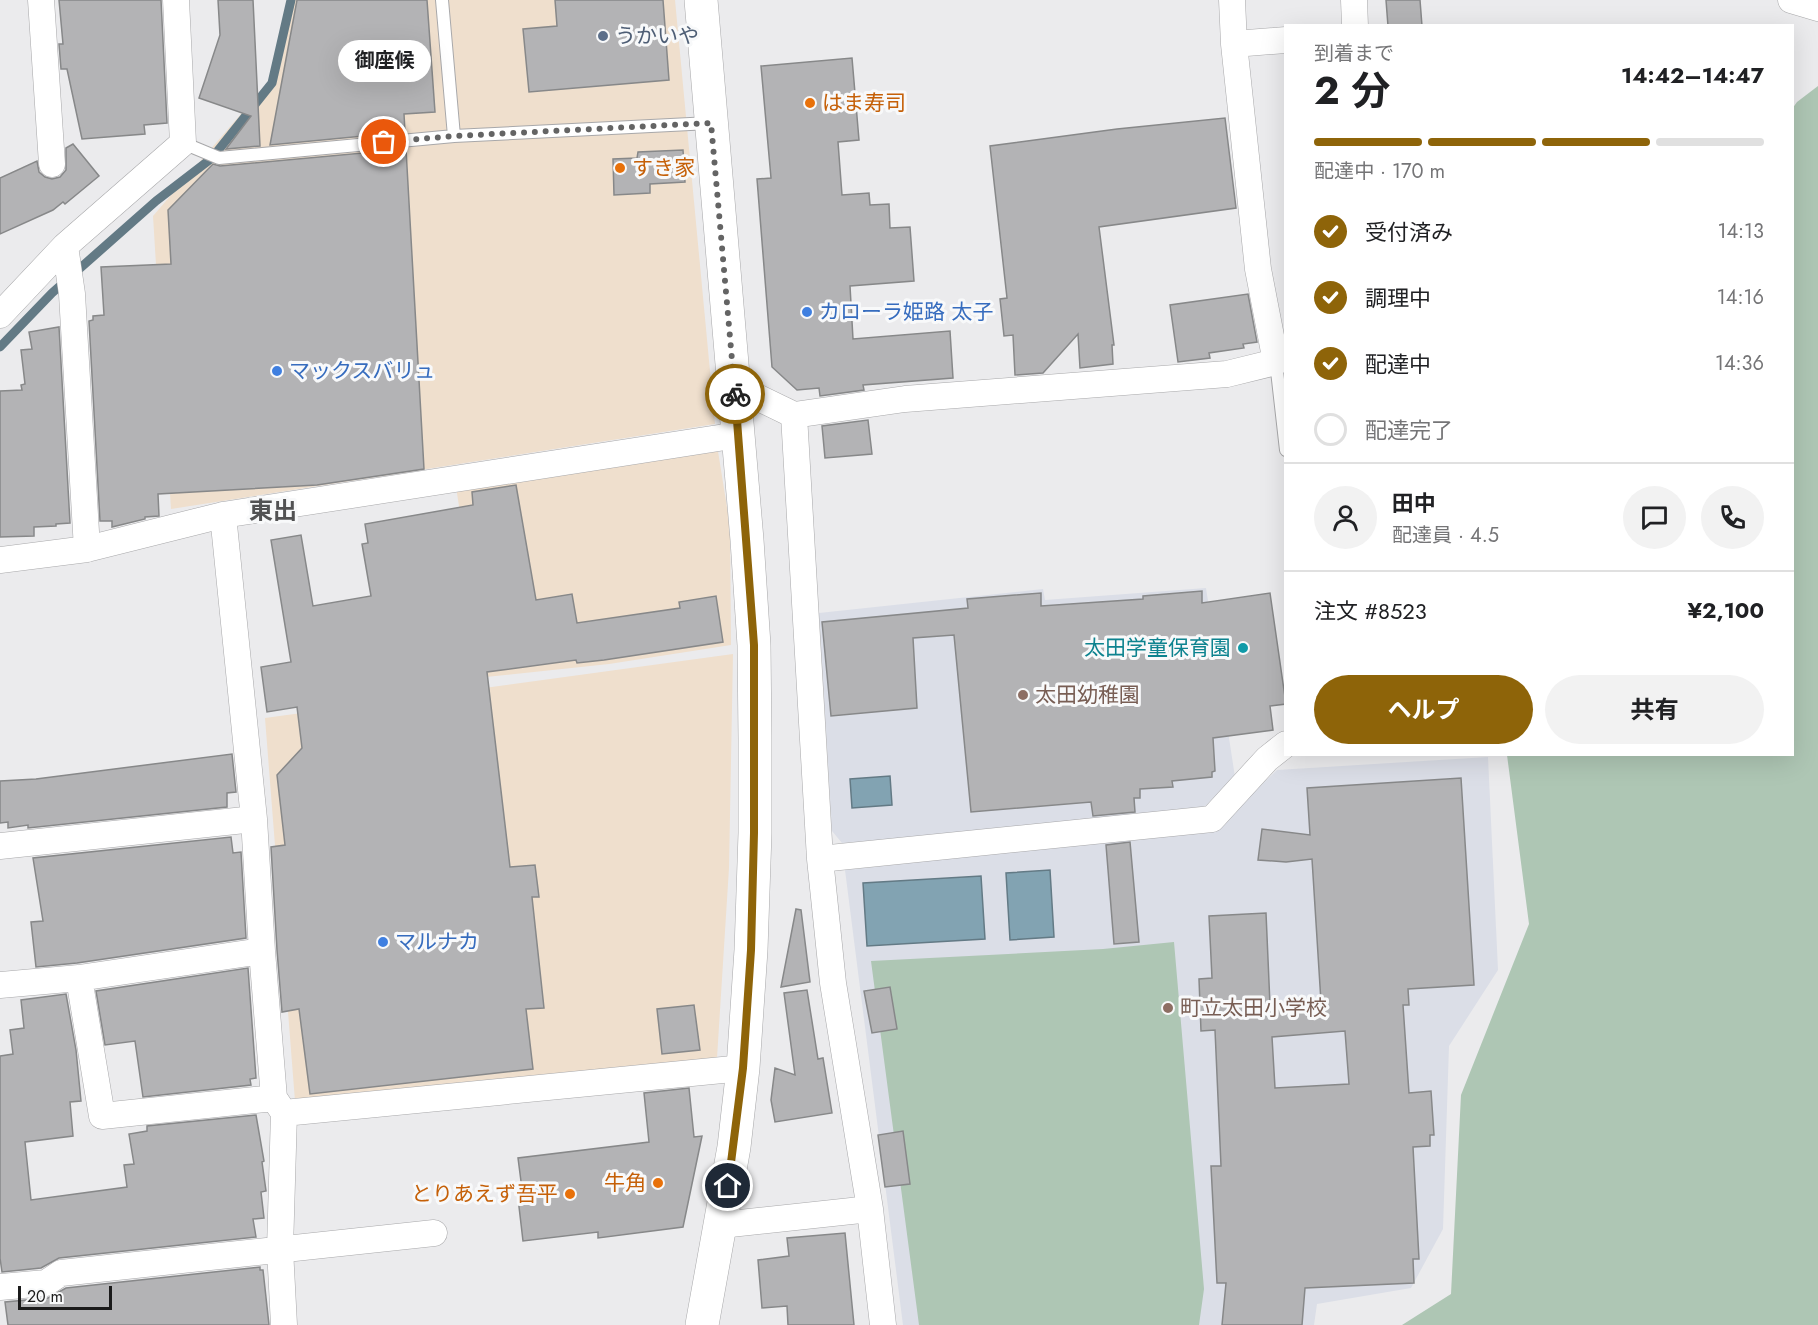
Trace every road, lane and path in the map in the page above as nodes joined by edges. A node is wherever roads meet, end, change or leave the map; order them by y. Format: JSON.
{"nodes":[{"id":1,"x":41,"y":0,"type":"edge"},
{"id":2,"x":176,"y":0,"type":"edge"},
{"id":3,"x":442,"y":0,"type":"edge"},
{"id":4,"x":701,"y":0,"type":"edge"},
{"id":5,"x":1232,"y":0,"type":"edge"},
{"id":6,"x":1354,"y":0,"type":"edge"},
{"id":7,"x":1791,"y":0,"type":"edge"},
{"id":8,"x":1818,"y":8,"type":"edge"},
{"id":9,"x":1355,"y":24,"type":"edge"},
{"id":10,"x":1284,"y":40,"type":"edge"},
{"id":11,"x":1234,"y":44,"type":"junction"},
{"id":12,"x":711,"y":123,"type":"junction"},
{"id":13,"x":454,"y":136,"type":"junction"},
{"id":14,"x":183,"y":143,"type":"junction"},
{"id":15,"x":52,"y":164,"type":"dead end"},
{"id":16,"x":65,"y":246,"type":"junction"},
{"id":17,"x":0,"y":315,"type":"edge"},
{"id":18,"x":1281,"y":361,"type":"edge"},
{"id":19,"x":734,"y":386,"type":"junction"},
{"id":20,"x":1284,"y":414,"type":"edge"},
{"id":21,"x":794,"y":415,"type":"junction"},
{"id":22,"x":738,"y":435,"type":"junction"},
{"id":23,"x":223,"y":515,"type":"junction"},
{"id":24,"x":87,"y":549,"type":"junction"},
{"id":25,"x":0,"y":560,"type":"edge"},
{"id":26,"x":1284,"y":746,"type":"edge"},
{"id":27,"x":254,"y":819,"type":"junction"},
{"id":28,"x":0,"y":846,"type":"edge"},
{"id":29,"x":820,"y":860,"type":"junction"},
{"id":30,"x":262,"y":951,"type":"junction"},
{"id":31,"x":79,"y":978,"type":"junction"},
{"id":32,"x":0,"y":985,"type":"edge"},
{"id":33,"x":743,"y":1068,"type":"junction"},
{"id":34,"x":279,"y":1106,"type":"junction"},
{"id":35,"x":870,"y":1209,"type":"junction"},
{"id":36,"x":721,"y":1225,"type":"junction"},
{"id":37,"x":434,"y":1233,"type":"dead end"},
{"id":38,"x":280,"y":1249,"type":"junction"},
{"id":39,"x":0,"y":1287,"type":"edge"},
{"id":40,"x":284,"y":1325,"type":"edge"},
{"id":41,"x":702,"y":1325,"type":"edge"},
{"id":42,"x":883,"y":1325,"type":"edge"}],
"edges":[{"from":1,"to":15,"type":"street"},
{"from":2,"to":14,"type":"street"},
{"from":3,"to":13,"type":"lane"},
{"from":4,"to":12,"type":"highway"},
{"from":5,"to":11,"type":"street"},
{"from":6,"to":9,"type":"street"},
{"from":7,"to":8,"type":"street"},
{"from":10,"to":11,"type":"street"},
{"from":11,"to":18,"type":"street"},
{"from":12,"to":13,"type":"lane"},
{"from":12,"to":19,"type":"highway"},
{"from":13,"to":14,"type":"lane"},
{"from":14,"to":16,"type":"street"},
{"from":16,"to":17,"type":"street"},
{"from":16,"to":24,"type":"street"},
{"from":18,"to":20,"type":"lane"},
{"from":18,"to":21,"type":"street"},
{"from":19,"to":21,"type":"street"},
{"from":19,"to":22,"type":"highway"},
{"from":21,"to":29,"type":"street"},
{"from":22,"to":23,"type":"street"},
{"from":22,"to":33,"type":"highway"},
{"from":23,"to":24,"type":"street"},
{"from":23,"to":27,"type":"street"},
{"from":24,"to":25,"type":"street"},
{"from":26,"to":29,"type":"street"},
{"from":27,"to":28,"type":"street"},
{"from":27,"to":30,"type":"street"},
{"from":29,"to":35,"type":"street"},
{"from":30,"to":31,"type":"street"},
{"from":30,"to":34,"type":"street"},
{"from":31,"to":32,"type":"street"},
{"from":31,"to":34,"type":"street"},
{"from":33,"to":34,"type":"street"},
{"from":33,"to":36,"type":"highway"},
{"from":34,"to":38,"type":"street"},
{"from":35,"to":36,"type":"street"},
{"from":35,"to":42,"type":"street"},
{"from":36,"to":41,"type":"highway"},
{"from":37,"to":38,"type":"street"},
{"from":38,"to":39,"type":"street"},
{"from":38,"to":40,"type":"street"}]}
